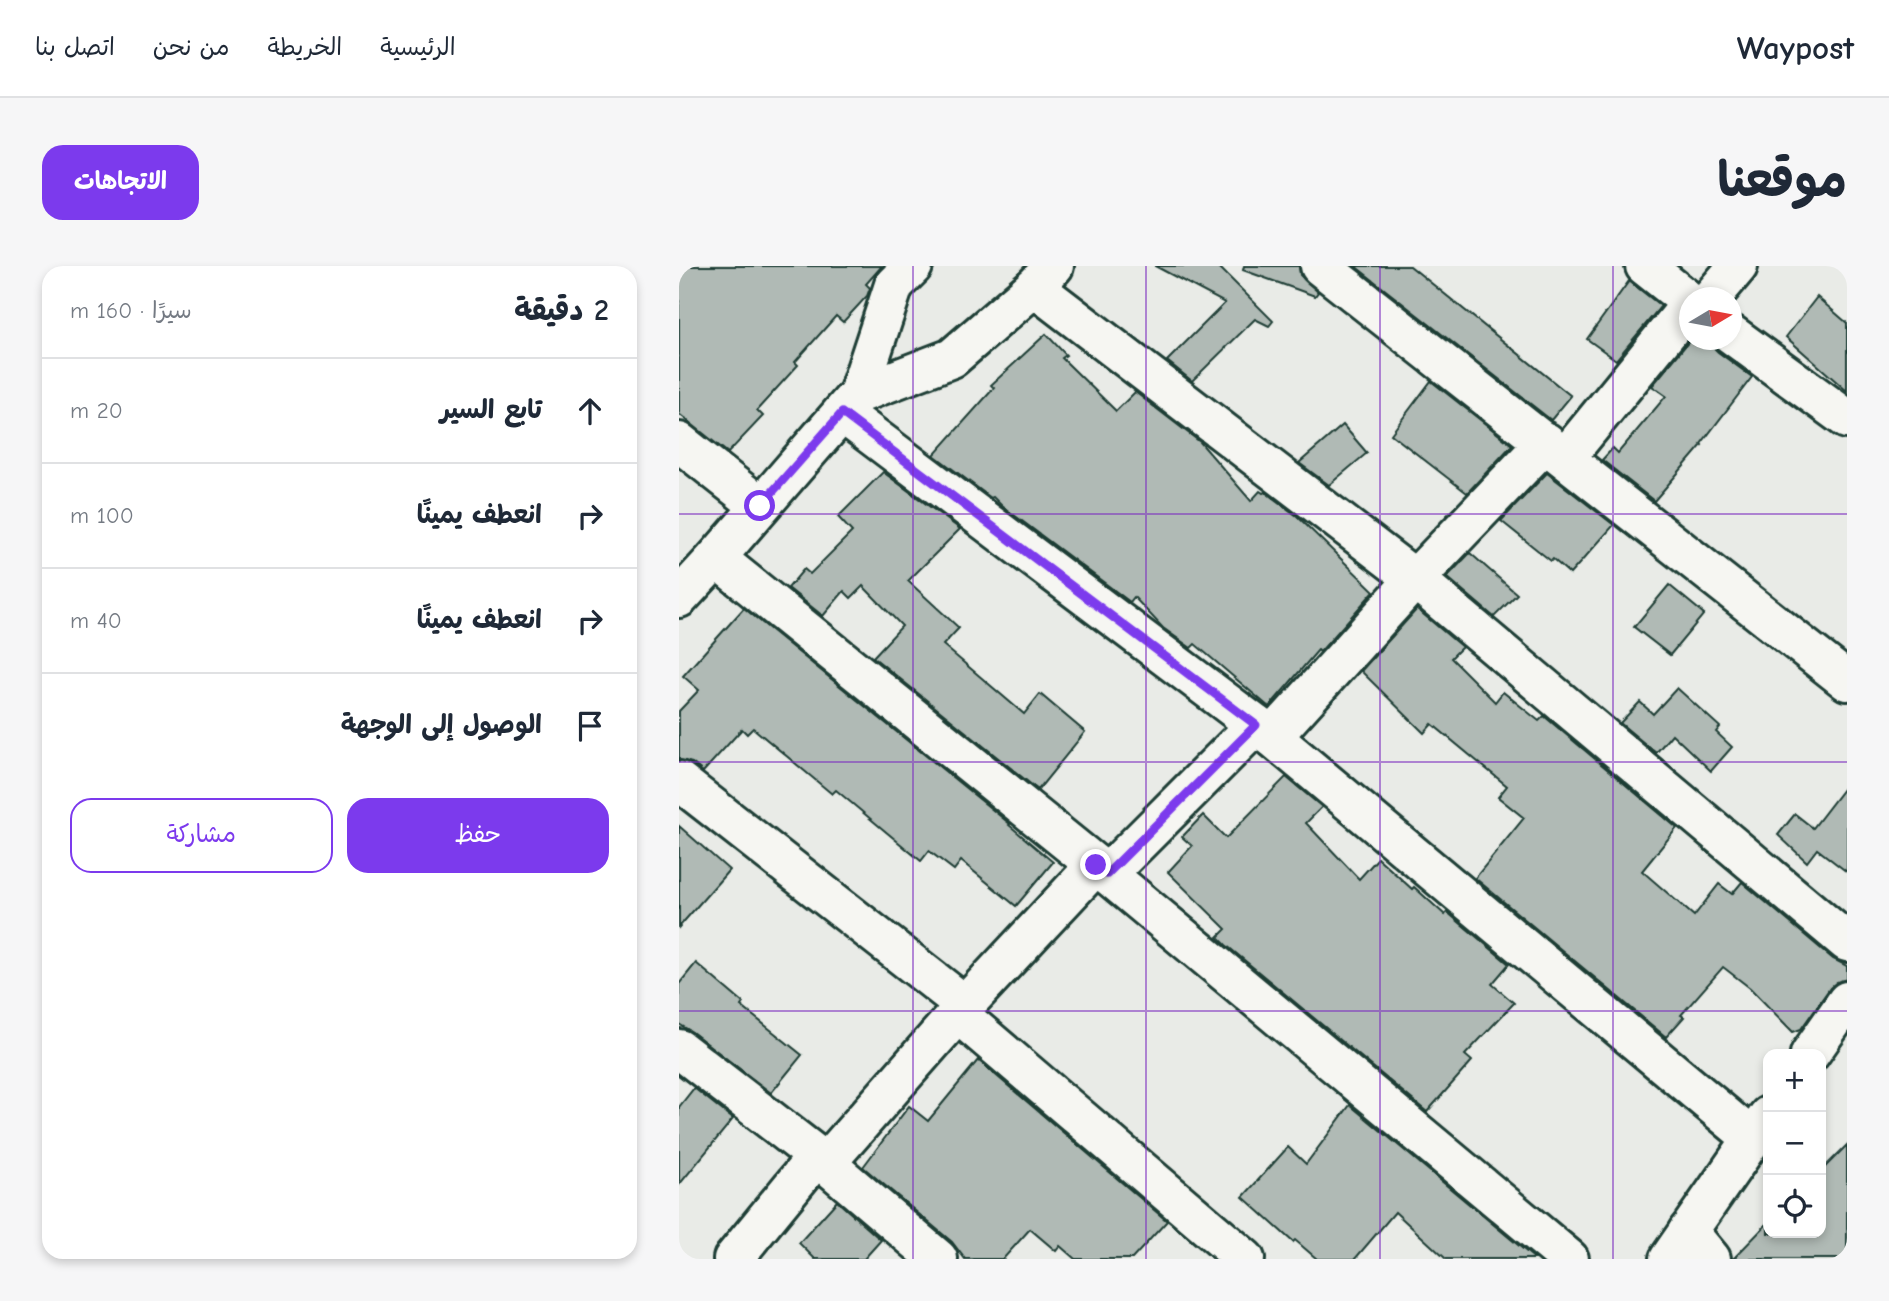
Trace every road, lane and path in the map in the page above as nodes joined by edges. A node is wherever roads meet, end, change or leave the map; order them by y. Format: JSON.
{"nodes":[{"id":1,"x":913,"y":266,"type":"edge"},
{"id":2,"x":1320,"y":266,"type":"edge"},
{"id":3,"x":1645,"y":266,"type":"edge"},
{"id":4,"x":1738,"y":266,"type":"edge"},
{"id":5,"x":1044,"y":276,"type":"edge"},
{"id":6,"x":1720,"y":287,"type":"edge"},
{"id":7,"x":1679,"y":295,"type":"edge"},
{"id":8,"x":1679,"y":315,"type":"edge"},
{"id":9,"x":1742,"y":342,"type":"edge"},
{"id":10,"x":850,"y":403,"type":"junction"},
{"id":11,"x":1847,"y":419,"type":"edge"},
{"id":12,"x":679,"y":442,"type":"edge"},
{"id":13,"x":1555,"y":450,"type":"junction"},
{"id":14,"x":760,"y":506,"type":"junction"},
{"id":15,"x":716,"y":558,"type":"junction"},
{"id":16,"x":1415,"y":579,"type":"junction"},
{"id":17,"x":679,"y":598,"type":"edge"},
{"id":18,"x":1847,"y":681,"type":"edge"},
{"id":19,"x":1264,"y":731,"type":"junction"},
{"id":20,"x":679,"y":781,"type":"edge"},
{"id":21,"x":1102,"y":870,"type":"junction"},
{"id":22,"x":1847,"y":942,"type":"edge"},
{"id":23,"x":1847,"y":1002,"type":"edge"},
{"id":24,"x":961,"y":1009,"type":"junction"},
{"id":25,"x":679,"y":1049,"type":"edge"},
{"id":26,"x":1814,"y":1049,"type":"edge"},
{"id":27,"x":1760,"y":1128,"type":"edge"},
{"id":28,"x":822,"y":1159,"type":"junction"},
{"id":29,"x":1690,"y":1250,"type":"edge"},
{"id":30,"x":733,"y":1259,"type":"edge"},
{"id":31,"x":938,"y":1259,"type":"edge"},
{"id":32,"x":1245,"y":1259,"type":"edge"},
{"id":33,"x":1569,"y":1259,"type":"edge"}],
"edges":[{"from":1,"to":10,"type":"street"},
{"from":2,"to":13,"type":"street"},
{"from":3,"to":7,"type":"street"},
{"from":4,"to":6,"type":"street"},
{"from":5,"to":10,"type":"street"},
{"from":5,"to":16,"type":"street"},
{"from":8,"to":13,"type":"street"},
{"from":9,"to":11,"type":"street"},
{"from":10,"to":14,"type":"street"},
{"from":10,"to":19,"type":"street"},
{"from":12,"to":14,"type":"street"},
{"from":13,"to":16,"type":"street"},
{"from":13,"to":18,"type":"street"},
{"from":14,"to":15,"type":"street"},
{"from":15,"to":17,"type":"street"},
{"from":15,"to":21,"type":"street"},
{"from":16,"to":19,"type":"street"},
{"from":16,"to":22,"type":"street"},
{"from":19,"to":21,"type":"street"},
{"from":19,"to":27,"type":"street"},
{"from":20,"to":24,"type":"street"},
{"from":21,"to":24,"type":"street"},
{"from":21,"to":33,"type":"street"},
{"from":23,"to":26,"type":"street"},
{"from":24,"to":28,"type":"street"},
{"from":24,"to":32,"type":"street"},
{"from":25,"to":28,"type":"street"},
{"from":27,"to":29,"type":"street"},
{"from":28,"to":30,"type":"street"},
{"from":28,"to":31,"type":"street"}]}
